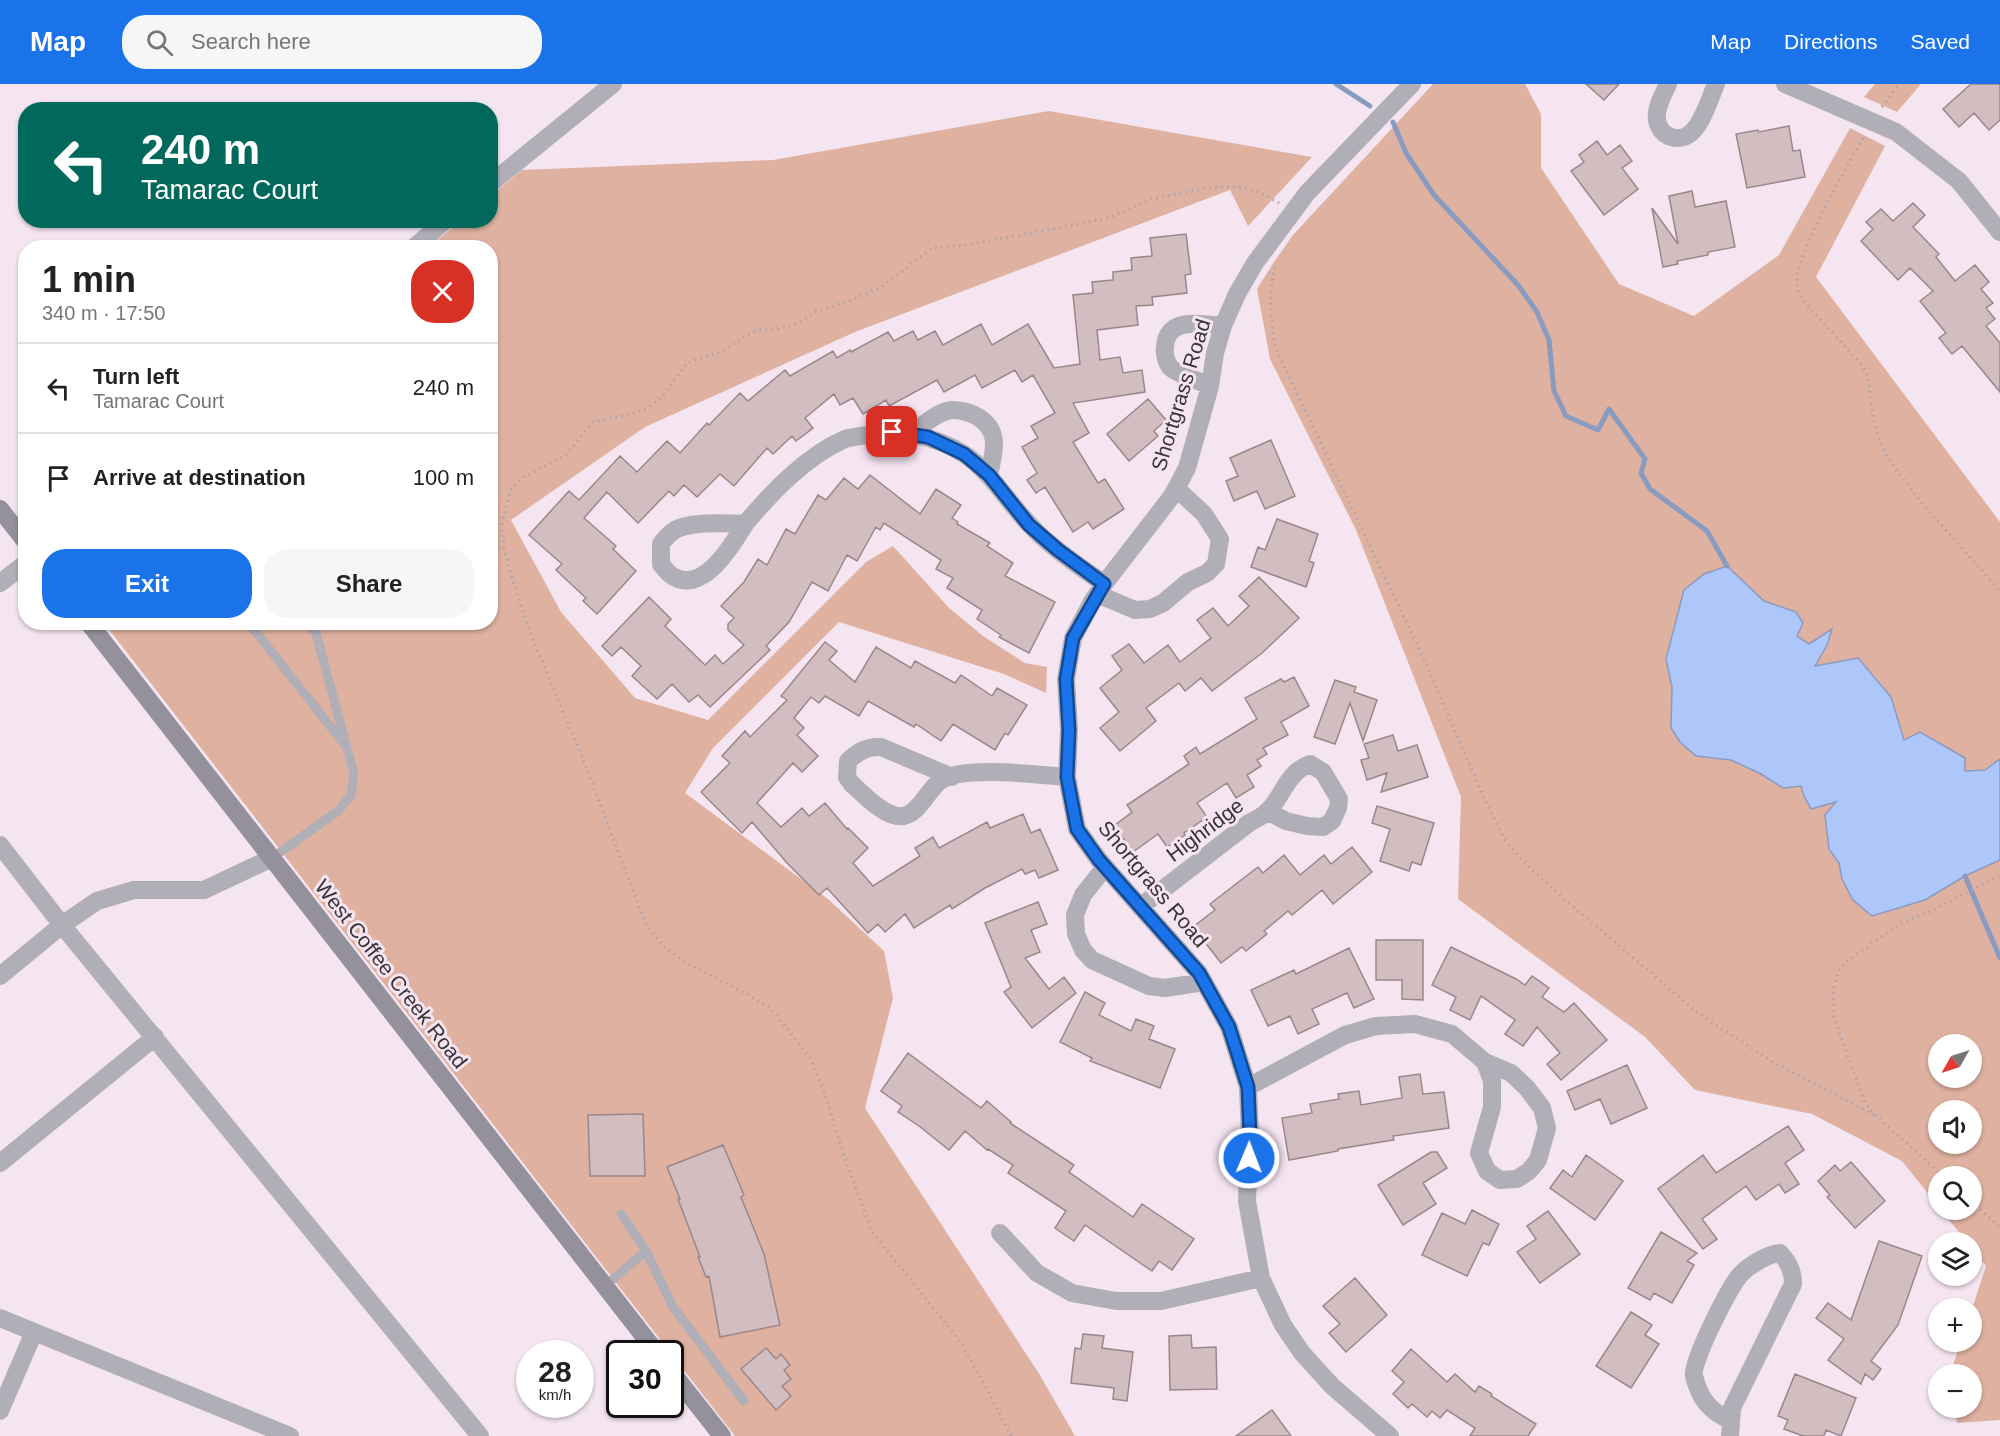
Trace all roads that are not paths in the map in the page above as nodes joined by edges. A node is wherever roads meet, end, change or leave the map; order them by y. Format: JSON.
{"nodes":[{"id":1,"x":613,"y":84,"type":"edge"},
{"id":2,"x":1412,"y":84,"type":"edge"},
{"id":3,"x":1668,"y":84,"type":"edge"},
{"id":4,"x":1716,"y":84,"type":"edge"},
{"id":5,"x":1785,"y":84,"type":"edge"},
{"id":6,"x":498,"y":177,"type":"edge"},
{"id":7,"x":436,"y":228,"type":"edge"},
{"id":8,"x":2000,"y":232,"type":"edge"},
{"id":9,"x":422,"y":240,"type":"edge"},
{"id":10,"x":1223,"y":326,"type":"junction"},
{"id":11,"x":1210,"y":386,"type":"junction"},
{"id":12,"x":911,"y":435,"type":"junction"},
{"id":13,"x":989,"y":475,"type":"junction"},
{"id":14,"x":1176,"y":488,"type":"junction"},
{"id":15,"x":0,"y":509,"type":"edge"},
{"id":16,"x":746,"y":524,"type":"junction"},
{"id":17,"x":18,"y":532,"type":"edge"},
{"id":18,"x":18,"y":569,"type":"edge"},
{"id":19,"x":0,"y":583,"type":"edge"},
{"id":20,"x":1100,"y":589,"type":"junction"},
{"id":21,"x":94,"y":630,"type":"edge"},
{"id":22,"x":254,"y":630,"type":"edge"},
{"id":23,"x":314,"y":630,"type":"edge"},
{"id":24,"x":348,"y":750,"type":"junction"},
{"id":25,"x":952,"y":777,"type":"junction"},
{"id":26,"x":1067,"y":777,"type":"junction"},
{"id":27,"x":1267,"y":811,"type":"dead end"},
{"id":28,"x":0,"y":845,"type":"edge"},
{"id":29,"x":272,"y":858,"type":"junction"},
{"id":30,"x":1106,"y":867,"type":"junction"},
{"id":31,"x":1140,"y":907,"type":"junction"},
{"id":32,"x":62,"y":925,"type":"junction"},
{"id":33,"x":0,"y":976,"type":"edge"},
{"id":34,"x":1204,"y":982,"type":"junction"},
{"id":35,"x":155,"y":1037,"type":"junction"},
{"id":36,"x":1485,"y":1062,"type":"junction"},
{"id":37,"x":1248,"y":1087,"type":"junction"},
{"id":38,"x":0,"y":1163,"type":"edge"},
{"id":39,"x":621,"y":1214,"type":"dead end"},
{"id":40,"x":1000,"y":1233,"type":"dead end"},
{"id":41,"x":646,"y":1251,"type":"junction"},
{"id":42,"x":1261,"y":1278,"type":"junction"},
{"id":43,"x":605,"y":1286,"type":"junction"},
{"id":44,"x":0,"y":1318,"type":"edge"},
{"id":45,"x":34,"y":1332,"type":"junction"},
{"id":46,"x":647,"y":1340,"type":"edge"},
{"id":47,"x":684,"y":1388,"type":"edge"},
{"id":48,"x":744,"y":1401,"type":"dead end"},
{"id":49,"x":0,"y":1411,"type":"edge"},
{"id":50,"x":1731,"y":1428,"type":"edge"},
{"id":51,"x":290,"y":1436,"type":"edge"},
{"id":52,"x":480,"y":1436,"type":"edge"},
{"id":53,"x":722,"y":1436,"type":"edge"},
{"id":54,"x":1390,"y":1436,"type":"edge"}],
"edges":[{"from":1,"to":6,"type":"street"},
{"from":2,"to":10,"type":"street","name":"Shortgrass Road"},
{"from":3,"to":4,"type":"street"},
{"from":5,"to":8,"type":"street"},
{"from":7,"to":9,"type":"street"},
{"from":10,"to":11,"type":"street","name":"Shortgrass Road"},
{"from":10,"to":11,"type":"street"},
{"from":11,"to":14,"type":"street","name":"Shortgrass Road"},
{"from":12,"to":13,"type":"street"},
{"from":12,"to":13,"type":"street"},
{"from":12,"to":16,"type":"street"},
{"from":13,"to":20,"type":"street"},
{"from":14,"to":20,"type":"street","name":"Shortgrass Road"},
{"from":14,"to":20,"type":"street"},
{"from":15,"to":17,"type":"street"},
{"from":16,"to":16,"type":"street"},
{"from":18,"to":19,"type":"street"},
{"from":20,"to":26,"type":"street","name":"Shortgrass Road"},
{"from":21,"to":29,"type":"street","name":"West Coffee Creek Road"},
{"from":22,"to":24,"type":"lane"},
{"from":23,"to":24,"type":"lane"},
{"from":24,"to":29,"type":"lane"},
{"from":25,"to":25,"type":"street"},
{"from":25,"to":26,"type":"street"},
{"from":26,"to":30,"type":"street","name":"Shortgrass Road"},
{"from":27,"to":31,"type":"street","name":"Highridge"},
{"from":28,"to":32,"type":"street"},
{"from":29,"to":32,"type":"street"},
{"from":29,"to":43,"type":"street","name":"West Coffee Creek Road"},
{"from":30,"to":31,"type":"street","name":"Shortgrass Road"},
{"from":30,"to":34,"type":"street"},
{"from":31,"to":34,"type":"street","name":"Shortgrass Road"},
{"from":32,"to":33,"type":"street"},
{"from":32,"to":35,"type":"street"},
{"from":34,"to":37,"type":"street","name":"Shortgrass Road"},
{"from":35,"to":38,"type":"street"},
{"from":35,"to":52,"type":"street"},
{"from":36,"to":36,"type":"street"},
{"from":36,"to":37,"type":"street"},
{"from":37,"to":42,"type":"street","name":"Shortgrass Road"},
{"from":39,"to":41,"type":"lane"},
{"from":40,"to":42,"type":"street"},
{"from":41,"to":43,"type":"lane"},
{"from":41,"to":48,"type":"lane"},
{"from":42,"to":54,"type":"street","name":"Shortgrass Road"},
{"from":43,"to":46,"type":"street","name":"West Coffee Creek Road"},
{"from":44,"to":45,"type":"street"},
{"from":45,"to":49,"type":"street"},
{"from":45,"to":51,"type":"street"},
{"from":47,"to":53,"type":"street"},
{"from":50,"to":50,"type":"street"}]}
